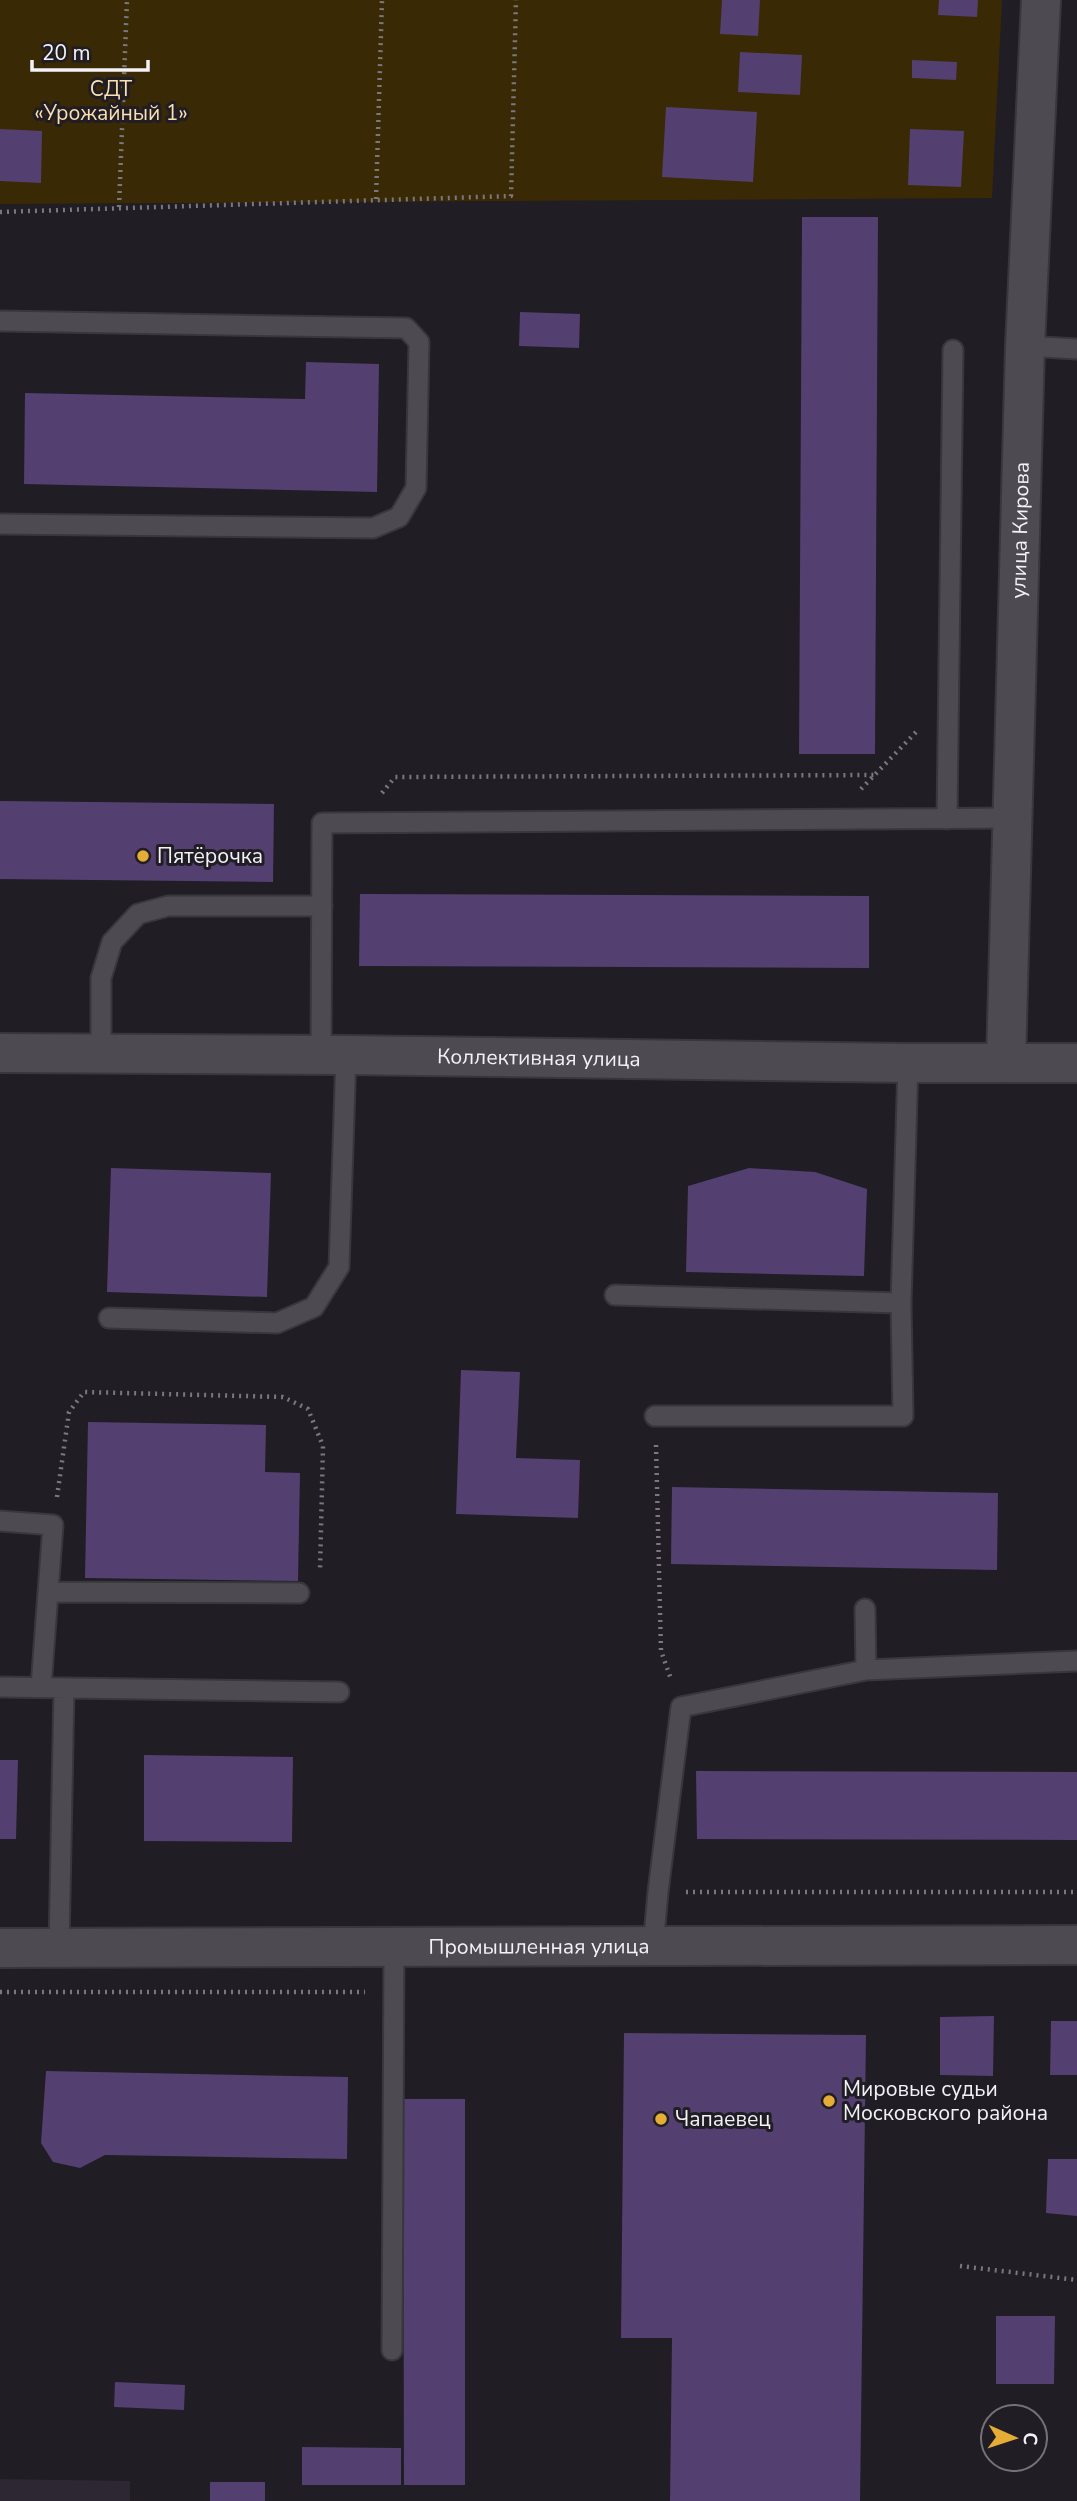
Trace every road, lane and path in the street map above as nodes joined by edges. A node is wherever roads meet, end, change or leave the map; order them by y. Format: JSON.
{"nodes":[{"id":1,"x":127,"y":0,"type":"edge"},
{"id":2,"x":382,"y":0,"type":"edge"},
{"id":3,"x":516,"y":0,"type":"edge"},
{"id":4,"x":1041,"y":0,"type":"edge"},
{"id":5,"x":376,"y":199,"type":"junction"},
{"id":6,"x":119,"y":207,"type":"junction"},
{"id":7,"x":0,"y":212,"type":"edge"},
{"id":8,"x":0,"y":321,"type":"edge"},
{"id":9,"x":1025,"y":346,"type":"junction"},
{"id":10,"x":1077,"y":349,"type":"edge"},
{"id":11,"x":953,"y":350,"type":"dead end"},
{"id":12,"x":0,"y":524,"type":"edge"},
{"id":13,"x":950,"y":696,"type":"junction"},
{"id":14,"x":876,"y":775,"type":"junction"},
{"id":15,"x":1011,"y":818,"type":"junction"},
{"id":16,"x":947,"y":819,"type":"junction"},
{"id":17,"x":826,"y":820,"type":"junction"},
{"id":18,"x":356,"y":822,"type":"junction"},
{"id":19,"x":322,"y":906,"type":"junction"},
{"id":20,"x":0,"y":1053,"type":"edge"},
{"id":21,"x":101,"y":1054,"type":"junction"},
{"id":22,"x":333,"y":1055,"type":"junction"},
{"id":23,"x":1006,"y":1062,"type":"junction"},
{"id":24,"x":908,"y":1063,"type":"junction"},
{"id":25,"x":1077,"y":1063,"type":"edge"},
{"id":26,"x":615,"y":1295,"type":"dead end"},
{"id":27,"x":901,"y":1303,"type":"junction"},
{"id":28,"x":109,"y":1318,"type":"dead end"},
{"id":29,"x":655,"y":1416,"type":"joint"},
{"id":30,"x":0,"y":1521,"type":"edge"},
{"id":31,"x":53,"y":1525,"type":"junction"},
{"id":32,"x":48,"y":1592,"type":"junction"},
{"id":33,"x":299,"y":1594,"type":"joint"},
{"id":34,"x":865,"y":1609,"type":"dead end"},
{"id":35,"x":1077,"y":1661,"type":"edge"},
{"id":36,"x":866,"y":1670,"type":"junction"},
{"id":37,"x":0,"y":1686,"type":"edge"},
{"id":38,"x":41,"y":1687,"type":"junction"},
{"id":39,"x":64,"y":1688,"type":"junction"},
{"id":40,"x":339,"y":1692,"type":"dead end"},
{"id":41,"x":681,"y":1707,"type":"junction"},
{"id":42,"x":658,"y":1892,"type":"junction"},
{"id":43,"x":1077,"y":1892,"type":"edge"},
{"id":44,"x":1077,"y":1945,"type":"edge"},
{"id":45,"x":0,"y":1948,"type":"edge"},
{"id":46,"x":60,"y":1948,"type":"junction"},
{"id":47,"x":394,"y":1948,"type":"junction"},
{"id":48,"x":653,"y":1948,"type":"junction"},
{"id":49,"x":0,"y":1992,"type":"edge"},
{"id":50,"x":394,"y":1992,"type":"junction"},
{"id":51,"x":960,"y":2266,"type":"dead end"},
{"id":52,"x":1077,"y":2280,"type":"edge"},
{"id":53,"x":392,"y":2350,"type":"dead end"}],
"edges":[{"from":1,"to":6,"type":"path"},
{"from":2,"to":5,"type":"path"},
{"from":3,"to":5,"type":"path"},
{"from":4,"to":9,"type":"street","name":"улица Кирова"},
{"from":5,"to":6,"type":"path"},
{"from":6,"to":7,"type":"path"},
{"from":8,"to":12,"type":"lane"},
{"from":9,"to":10,"type":"lane"},
{"from":9,"to":15,"type":"street","name":"улица Кирова"},
{"from":11,"to":13,"type":"lane"},
{"from":13,"to":14,"type":"path"},
{"from":13,"to":16,"type":"lane"},
{"from":14,"to":17,"type":"path"},
{"from":14,"to":18,"type":"path"},
{"from":15,"to":16,"type":"lane"},
{"from":15,"to":23,"type":"street","name":"улица Кирова"},
{"from":16,"to":17,"type":"lane"},
{"from":17,"to":18,"type":"lane"},
{"from":18,"to":19,"type":"lane"},
{"from":19,"to":21,"type":"lane"},
{"from":19,"to":22,"type":"lane"},
{"from":20,"to":21,"type":"street","name":"Коллективная улица"},
{"from":21,"to":22,"type":"street","name":"Коллективная улица"},
{"from":22,"to":24,"type":"street","name":"Коллективная улица"},
{"from":22,"to":28,"type":"lane"},
{"from":23,"to":24,"type":"street","name":"Коллективная улица"},
{"from":23,"to":25,"type":"street","name":"Коллективная улица"},
{"from":24,"to":27,"type":"lane"},
{"from":26,"to":27,"type":"lane"},
{"from":27,"to":29,"type":"lane"},
{"from":29,"to":41,"type":"path"},
{"from":30,"to":31,"type":"lane"},
{"from":31,"to":32,"type":"lane"},
{"from":31,"to":33,"type":"path"},
{"from":32,"to":33,"type":"lane"},
{"from":32,"to":38,"type":"lane"},
{"from":34,"to":36,"type":"lane"},
{"from":35,"to":36,"type":"lane"},
{"from":36,"to":41,"type":"lane"},
{"from":37,"to":38,"type":"lane"},
{"from":38,"to":39,"type":"lane"},
{"from":39,"to":40,"type":"lane"},
{"from":39,"to":46,"type":"lane"},
{"from":41,"to":42,"type":"lane"},
{"from":42,"to":43,"type":"path"},
{"from":42,"to":48,"type":"lane"},
{"from":44,"to":48,"type":"street","name":"Промышленная улица"},
{"from":45,"to":46,"type":"street","name":"Промышленная улица"},
{"from":46,"to":47,"type":"street","name":"Промышленная улица"},
{"from":47,"to":48,"type":"street","name":"Промышленная улица"},
{"from":47,"to":50,"type":"lane"},
{"from":49,"to":50,"type":"path"},
{"from":50,"to":53,"type":"lane"},
{"from":51,"to":52,"type":"path"}]}
